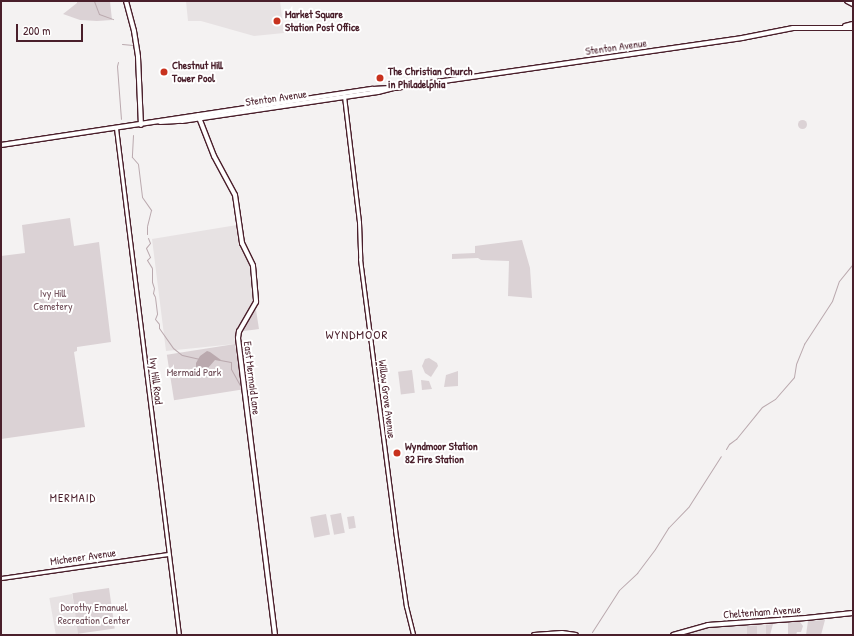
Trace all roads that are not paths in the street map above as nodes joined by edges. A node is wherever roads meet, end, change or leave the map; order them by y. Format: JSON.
{"nodes":[{"id":1,"x":126,"y":1,"type":"edge"},
{"id":2,"x":847,"y":1,"type":"edge"},
{"id":3,"x":853,"y":4,"type":"edge"},
{"id":4,"x":853,"y":24,"type":"edge"},
{"id":5,"x":840,"y":27,"type":"junction"},
{"id":6,"x":853,"y":28,"type":"edge"},
{"id":7,"x":344,"y":95,"type":"junction"},
{"id":8,"x":140,"y":116,"type":"junction"},
{"id":9,"x":199,"y":116,"type":"junction"},
{"id":10,"x":151,"y":123,"type":"junction"},
{"id":11,"x":141,"y":125,"type":"junction"},
{"id":12,"x":116,"y":128,"type":"junction"},
{"id":13,"x":1,"y":145,"type":"edge"},
{"id":14,"x":168,"y":554,"type":"junction"},
{"id":15,"x":1,"y":578,"type":"edge"},
{"id":16,"x":853,"y":613,"type":"edge"},
{"id":17,"x":179,"y":635,"type":"edge"},
{"id":18,"x":275,"y":635,"type":"edge"},
{"id":19,"x":413,"y":635,"type":"edge"},
{"id":20,"x":534,"y":635,"type":"edge"},
{"id":21,"x":576,"y":635,"type":"edge"},
{"id":22,"x":673,"y":635,"type":"edge"}],
"edges":[{"from":1,"to":8,"type":"main road"},
{"from":2,"to":3,"type":"main road"},
{"from":4,"to":5,"type":"main road","name":"Stenton Avenue"},
{"from":5,"to":6,"type":"main road","name":"Stenton Avenue"},
{"from":5,"to":7,"type":"main road","name":"Stenton Avenue"},
{"from":7,"to":9,"type":"main road","name":"Stenton Avenue"},
{"from":7,"to":19,"type":"street","name":"Willow Grove Avenue"},
{"from":8,"to":10,"type":"main road"},
{"from":8,"to":11,"type":"main road"},
{"from":9,"to":10,"type":"main road","name":"Stenton Avenue"},
{"from":9,"to":18,"type":"main road","name":"East Mermaid Lane"},
{"from":10,"to":11,"type":"main road","name":"Stenton Avenue"},
{"from":11,"to":12,"type":"main road","name":"Stenton Avenue"},
{"from":12,"to":13,"type":"main road","name":"Stenton Avenue"},
{"from":12,"to":14,"type":"street","name":"Ivy Hill Road"},
{"from":14,"to":15,"type":"street","name":"Michener Avenue"},
{"from":14,"to":17,"type":"street","name":"Ivy Hill Road"},
{"from":16,"to":22,"type":"main road","name":"Cheltenham Avenue"},
{"from":20,"to":21,"type":"main road"}]}
